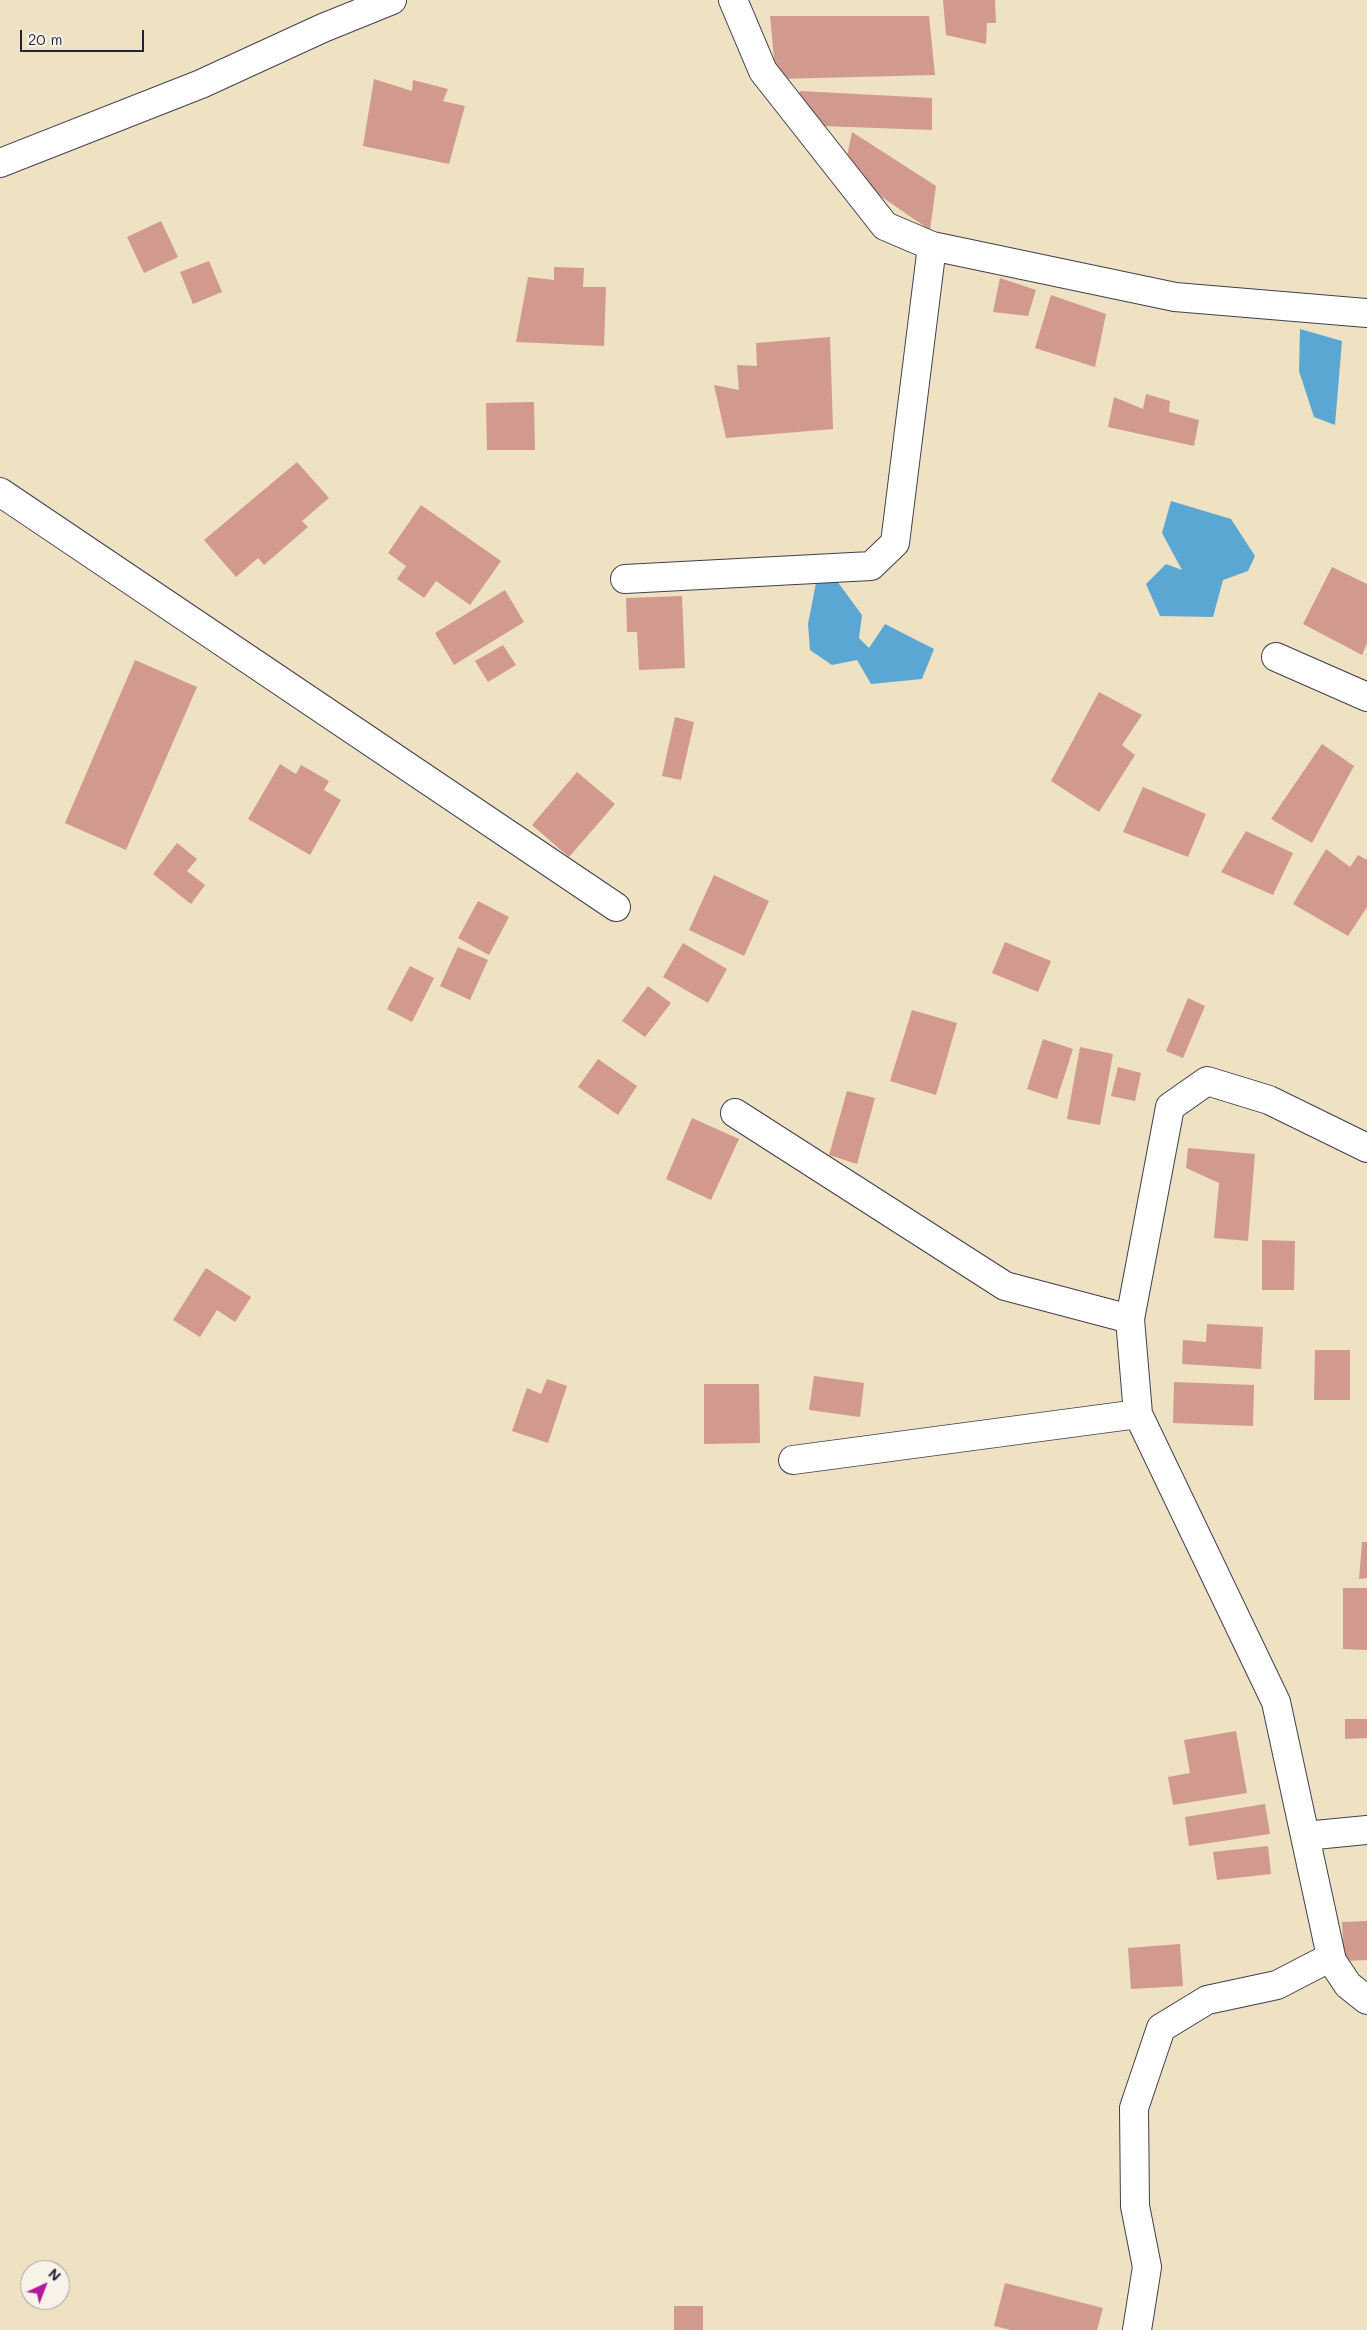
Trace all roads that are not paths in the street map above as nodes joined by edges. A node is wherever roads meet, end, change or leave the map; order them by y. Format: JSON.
{"nodes":[{"id":1,"x":392,"y":0,"type":"edge"},
{"id":2,"x":733,"y":0,"type":"edge"},
{"id":3,"x":0,"y":163,"type":"edge"},
{"id":4,"x":932,"y":246,"type":"junction"},
{"id":5,"x":1367,"y":313,"type":"edge"},
{"id":6,"x":0,"y":492,"type":"edge"},
{"id":7,"x":625,"y":579,"type":"dead end"},
{"id":8,"x":1276,"y":657,"type":"dead end"},
{"id":9,"x":1367,"y":697,"type":"edge"},
{"id":10,"x":616,"y":907,"type":"dead end"},
{"id":11,"x":735,"y":1113,"type":"dead end"},
{"id":12,"x":1367,"y":1148,"type":"edge"},
{"id":13,"x":1130,"y":1319,"type":"junction"},
{"id":14,"x":1138,"y":1414,"type":"junction"},
{"id":15,"x":793,"y":1460,"type":"dead end"},
{"id":16,"x":1367,"y":1830,"type":"edge"},
{"id":17,"x":1305,"y":1836,"type":"junction"},
{"id":18,"x":1331,"y":1956,"type":"junction"},
{"id":19,"x":1367,"y":2000,"type":"edge"},
{"id":20,"x":1137,"y":2330,"type":"edge"}],
"edges":[{"from":1,"to":3,"type":"street"},
{"from":2,"to":4,"type":"street"},
{"from":4,"to":5,"type":"street"},
{"from":4,"to":7,"type":"street"},
{"from":6,"to":10,"type":"street"},
{"from":8,"to":9,"type":"street"},
{"from":11,"to":13,"type":"street"},
{"from":12,"to":13,"type":"street"},
{"from":13,"to":14,"type":"street"},
{"from":14,"to":15,"type":"street"},
{"from":14,"to":17,"type":"street"},
{"from":16,"to":17,"type":"street"},
{"from":17,"to":18,"type":"street"},
{"from":18,"to":19,"type":"street"},
{"from":18,"to":20,"type":"street"}]}
